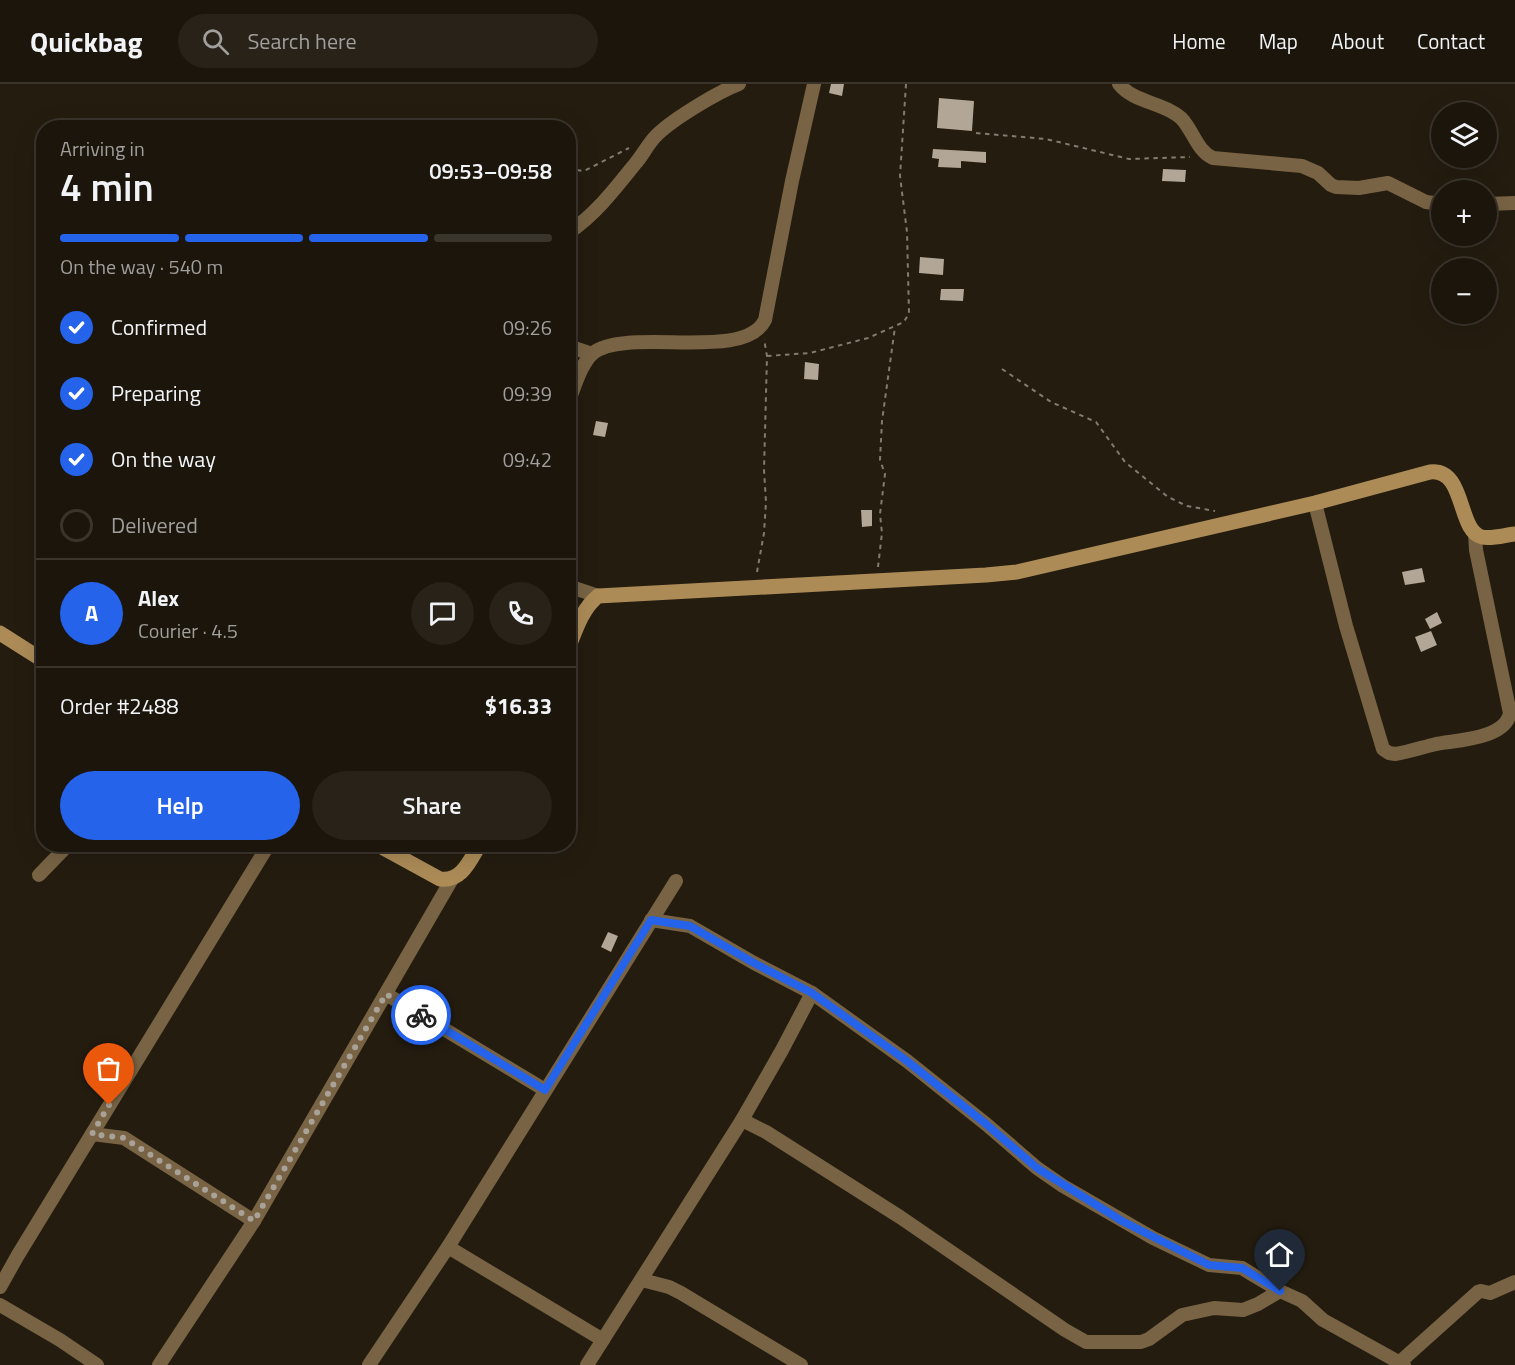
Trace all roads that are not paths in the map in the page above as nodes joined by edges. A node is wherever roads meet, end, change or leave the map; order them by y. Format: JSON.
{"nodes":[{"id":1,"x":739,"y":84,"type":"edge"},
{"id":2,"x":814,"y":84,"type":"edge"},
{"id":3,"x":1119,"y":84,"type":"edge"},
{"id":4,"x":1431,"y":203,"type":"edge"},
{"id":5,"x":1515,"y":203,"type":"edge"},
{"id":6,"x":1497,"y":204,"type":"edge"},
{"id":7,"x":576,"y":228,"type":"edge"},
{"id":8,"x":576,"y":349,"type":"edge"},
{"id":9,"x":592,"y":354,"type":"junction"},
{"id":10,"x":576,"y":384,"type":"edge"},
{"id":11,"x":1315,"y":503,"type":"junction"},
{"id":12,"x":1475,"y":533,"type":"junction"},
{"id":13,"x":1515,"y":534,"type":"edge"},
{"id":14,"x":576,"y":589,"type":"edge"},
{"id":15,"x":598,"y":596,"type":"junction"},
{"id":16,"x":576,"y":628,"type":"edge"},
{"id":17,"x":0,"y":633,"type":"edge"},
{"id":18,"x":36,"y":656,"type":"edge"},
{"id":19,"x":1509,"y":726,"type":"edge"},
{"id":20,"x":61,"y":852,"type":"edge"},
{"id":21,"x":264,"y":852,"type":"edge"},
{"id":22,"x":391,"y":852,"type":"edge"},
{"id":23,"x":475,"y":852,"type":"edge"},
{"id":24,"x":39,"y":875,"type":"dead end"},
{"id":25,"x":452,"y":879,"type":"junction"},
{"id":26,"x":676,"y":881,"type":"dead end"},
{"id":27,"x":651,"y":920,"type":"junction"},
{"id":28,"x":812,"y":993,"type":"junction"},
{"id":29,"x":386,"y":994,"type":"junction"},
{"id":30,"x":545,"y":1090,"type":"junction"},
{"id":31,"x":742,"y":1120,"type":"junction"},
{"id":32,"x":92,"y":1134,"type":"junction"},
{"id":33,"x":254,"y":1221,"type":"junction"},
{"id":34,"x":448,"y":1247,"type":"junction"},
{"id":35,"x":642,"y":1280,"type":"junction"},
{"id":36,"x":1515,"y":1282,"type":"edge"},
{"id":37,"x":0,"y":1287,"type":"edge"},
{"id":38,"x":1280,"y":1291,"type":"junction"},
{"id":39,"x":0,"y":1305,"type":"edge"},
{"id":40,"x":603,"y":1340,"type":"junction"},
{"id":41,"x":1402,"y":1364,"type":"edge"},
{"id":42,"x":97,"y":1365,"type":"edge"},
{"id":43,"x":159,"y":1365,"type":"edge"},
{"id":44,"x":369,"y":1365,"type":"edge"},
{"id":45,"x":588,"y":1365,"type":"edge"},
{"id":46,"x":801,"y":1365,"type":"edge"}],
"edges":[{"from":1,"to":7,"type":"street"},
{"from":2,"to":9,"type":"street"},
{"from":3,"to":4,"type":"street"},
{"from":5,"to":6,"type":"street"},
{"from":8,"to":9,"type":"street"},
{"from":9,"to":10,"type":"street"},
{"from":11,"to":12,"type":"street"},
{"from":11,"to":15,"type":"street"},
{"from":11,"to":19,"type":"street"},
{"from":12,"to":13,"type":"street"},
{"from":12,"to":19,"type":"street"},
{"from":14,"to":15,"type":"street"},
{"from":15,"to":16,"type":"street"},
{"from":17,"to":18,"type":"street"},
{"from":20,"to":24,"type":"street"},
{"from":21,"to":32,"type":"street"},
{"from":22,"to":25,"type":"street"},
{"from":23,"to":25,"type":"street"},
{"from":25,"to":29,"type":"street"},
{"from":26,"to":27,"type":"street"},
{"from":27,"to":28,"type":"street"},
{"from":27,"to":30,"type":"street"},
{"from":28,"to":31,"type":"street"},
{"from":28,"to":38,"type":"street"},
{"from":29,"to":30,"type":"street"},
{"from":29,"to":33,"type":"street"},
{"from":30,"to":34,"type":"street"},
{"from":31,"to":35,"type":"street"},
{"from":31,"to":38,"type":"street"},
{"from":32,"to":33,"type":"street"},
{"from":32,"to":37,"type":"street"},
{"from":33,"to":43,"type":"street"},
{"from":34,"to":40,"type":"street"},
{"from":34,"to":44,"type":"street"},
{"from":35,"to":40,"type":"street"},
{"from":35,"to":46,"type":"street"},
{"from":36,"to":41,"type":"street"},
{"from":38,"to":41,"type":"street"},
{"from":39,"to":42,"type":"street"},
{"from":40,"to":45,"type":"street"}]}
